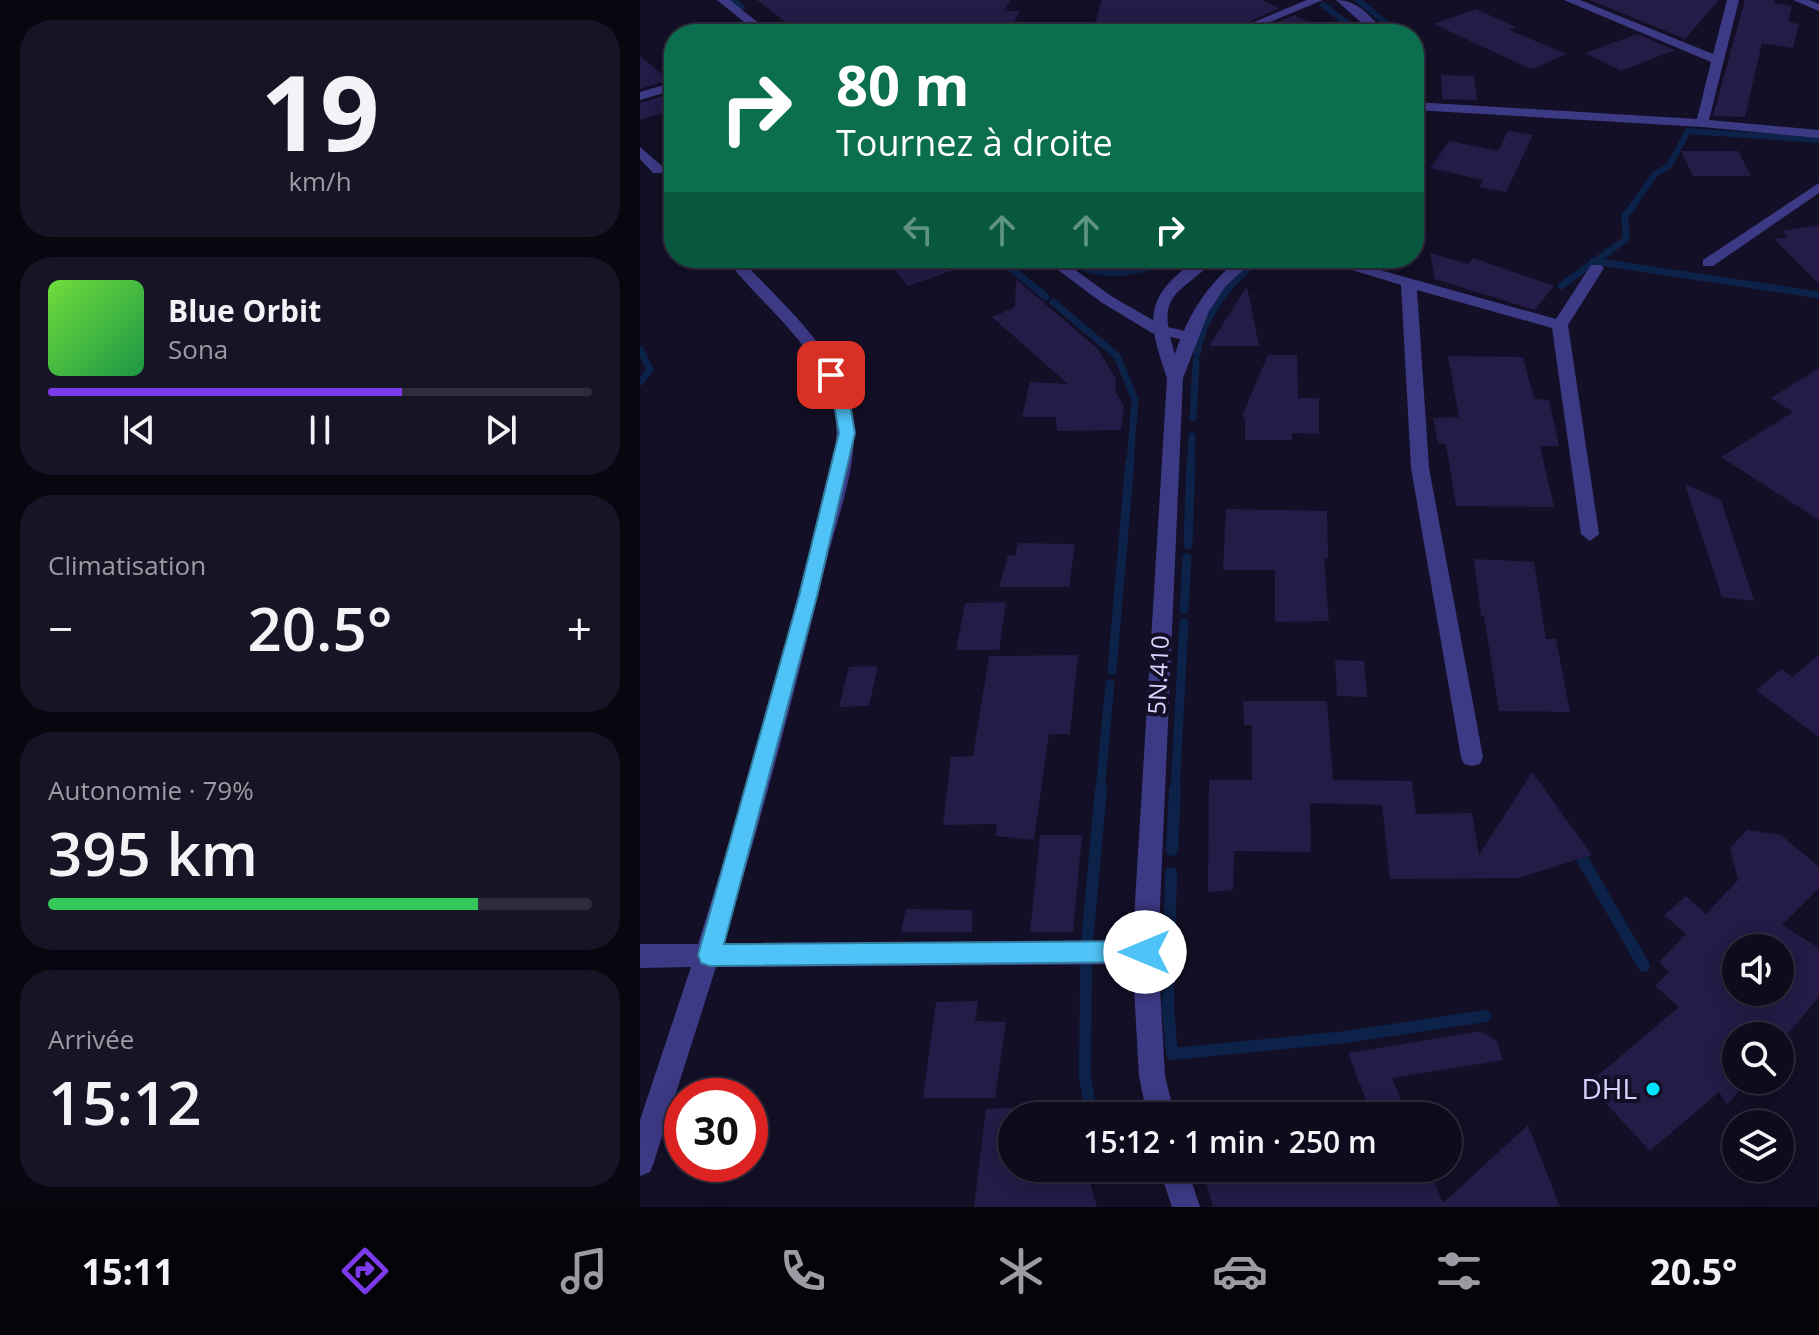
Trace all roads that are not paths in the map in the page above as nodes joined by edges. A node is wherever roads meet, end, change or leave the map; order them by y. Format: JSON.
{"nodes":[{"id":1,"x":723,"y":0,"type":"edge"},
{"id":2,"x":1317,"y":0,"type":"edge"},
{"id":3,"x":1342,"y":0,"type":"edge"},
{"id":4,"x":1570,"y":0,"type":"edge"},
{"id":5,"x":1733,"y":0,"type":"edge"},
{"id":6,"x":1799,"y":0,"type":"edge"},
{"id":7,"x":1819,"y":8,"type":"edge"},
{"id":8,"x":753,"y":24,"type":"edge"},
{"id":9,"x":1256,"y":24,"type":"edge"},
{"id":10,"x":1370,"y":24,"type":"edge"},
{"id":11,"x":1717,"y":60,"type":"junction"},
{"id":12,"x":664,"y":89,"type":"edge"},
{"id":13,"x":640,"y":96,"type":"edge"},
{"id":14,"x":1424,"y":107,"type":"edge"},
{"id":15,"x":1702,"y":123,"type":"junction"},
{"id":16,"x":1819,"y":134,"type":"edge"},
{"id":17,"x":640,"y":151,"type":"edge"},
{"id":18,"x":658,"y":170,"type":"dead end"},
{"id":19,"x":1819,"y":187,"type":"edge"},
{"id":20,"x":1708,"y":263,"type":"dead end"},
{"id":21,"x":740,"y":268,"type":"edge"},
{"id":22,"x":1063,"y":268,"type":"edge"},
{"id":23,"x":1194,"y":268,"type":"edge"},
{"id":24,"x":1237,"y":268,"type":"edge"},
{"id":25,"x":1354,"y":268,"type":"edge"},
{"id":26,"x":1596,"y":268,"type":"dead end"},
{"id":27,"x":1409,"y":284,"type":"junction"},
{"id":28,"x":1560,"y":325,"type":"junction"},
{"id":29,"x":1158,"y":330,"type":"junction"},
{"id":30,"x":1188,"y":336,"type":"junction"},
{"id":31,"x":1175,"y":378,"type":"junction"},
{"id":32,"x":1590,"y":534,"type":"dead end"},
{"id":33,"x":1472,"y":757,"type":"dead end"},
{"id":34,"x":1145,"y":952,"type":"junction"},
{"id":35,"x":710,"y":955,"type":"junction"},
{"id":36,"x":640,"y":956,"type":"edge"},
{"id":37,"x":1158,"y":1102,"type":"edge"},
{"id":38,"x":640,"y":1162,"type":"edge"},
{"id":39,"x":1178,"y":1182,"type":"edge"},
{"id":40,"x":1186,"y":1207,"type":"edge"}],
"edges":[{"from":1,"to":8,"type":"street"},
{"from":2,"to":9,"type":"street"},
{"from":3,"to":10,"type":"street"},
{"from":4,"to":11,"type":"street"},
{"from":5,"to":11,"type":"street"},
{"from":6,"to":7,"type":"street"},
{"from":11,"to":15,"type":"street"},
{"from":12,"to":13,"type":"street"},
{"from":14,"to":15,"type":"street"},
{"from":15,"to":16,"type":"street"},
{"from":17,"to":18,"type":"street"},
{"from":19,"to":20,"type":"street"},
{"from":21,"to":35,"type":"street"},
{"from":22,"to":29,"type":"street"},
{"from":23,"to":29,"type":"street"},
{"from":24,"to":30,"type":"street","name":"5N.410"},
{"from":25,"to":27,"type":"street"},
{"from":26,"to":28,"type":"street"},
{"from":27,"to":28,"type":"street"},
{"from":27,"to":33,"type":"street"},
{"from":28,"to":32,"type":"street"},
{"from":29,"to":30,"type":"street"},
{"from":29,"to":31,"type":"street"},
{"from":30,"to":31,"type":"street","name":"5N.410"},
{"from":31,"to":34,"type":"street","name":"5N.410"},
{"from":34,"to":35,"type":"street"},
{"from":34,"to":37,"type":"street","name":"5N.410"},
{"from":35,"to":36,"type":"street"},
{"from":35,"to":38,"type":"street"},
{"from":39,"to":40,"type":"street"}]}
